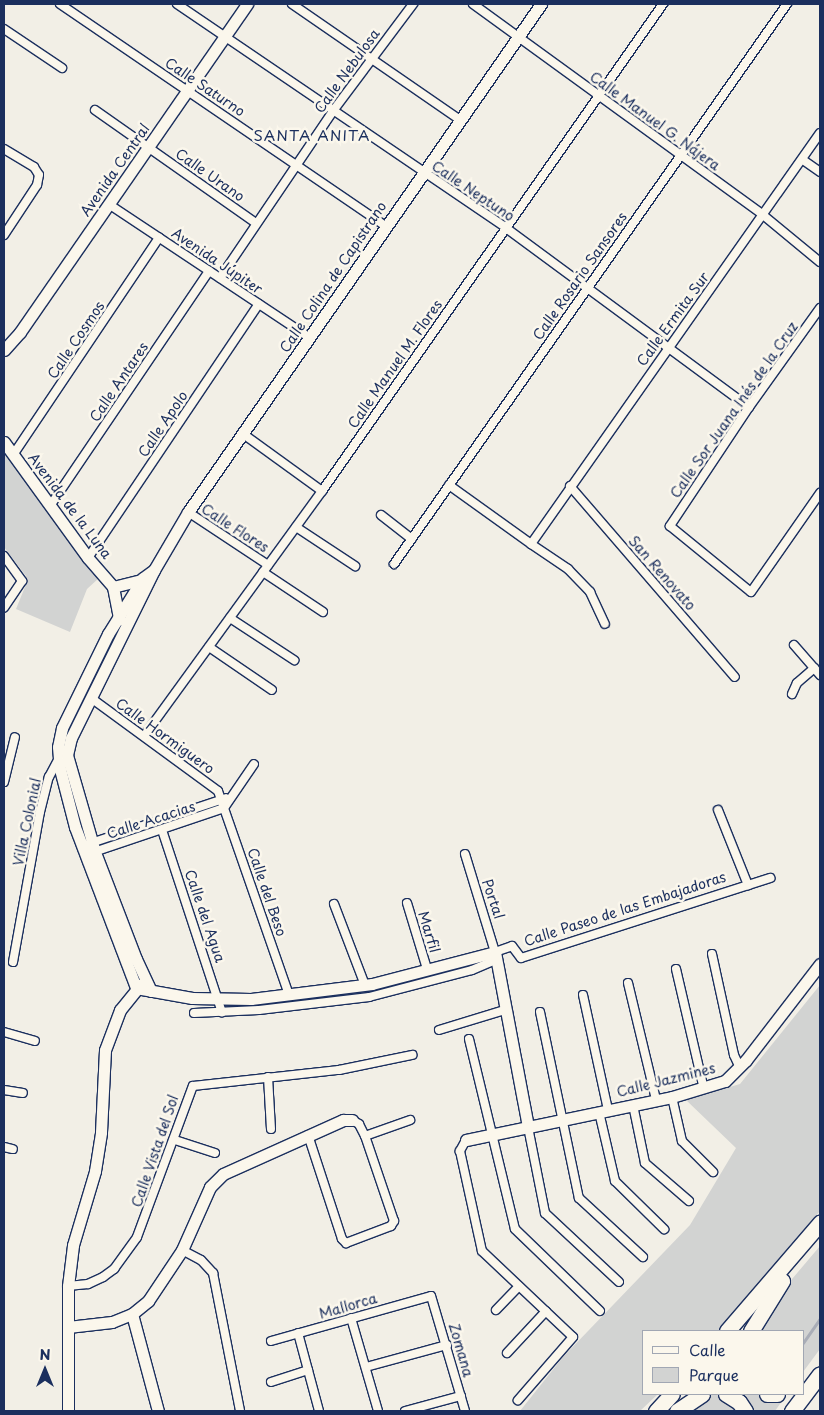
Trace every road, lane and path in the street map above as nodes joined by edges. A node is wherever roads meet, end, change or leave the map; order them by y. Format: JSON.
{"nodes":[{"id":1,"x":60,"y":4,"type":"edge"},
{"id":2,"x":177,"y":4,"type":"edge"},
{"id":3,"x":247,"y":4,"type":"edge"},
{"id":4,"x":292,"y":4,"type":"edge"},
{"id":5,"x":413,"y":4,"type":"edge"},
{"id":6,"x":473,"y":4,"type":"edge"},
{"id":7,"x":541,"y":4,"type":"edge"},
{"id":8,"x":663,"y":4,"type":"edge"},
{"id":9,"x":787,"y":4,"type":"edge"},
{"id":10,"x":484,"y":7,"type":"edge"},
{"id":11,"x":4,"y":29,"type":"edge"},
{"id":12,"x":518,"y":36,"type":"junction"},
{"id":13,"x":226,"y":38,"type":"junction"},
{"id":14,"x":372,"y":58,"type":"junction"},
{"id":15,"x":62,"y":68,"type":"dead end"},
{"id":16,"x":190,"y":91,"type":"junction"},
{"id":17,"x":598,"y":96,"type":"junction"},
{"id":18,"x":95,"y":110,"type":"dead end"},
{"id":19,"x":332,"y":111,"type":"junction"},
{"id":20,"x":459,"y":120,"type":"junction"},
{"id":21,"x":820,"y":133,"type":"edge"},
{"id":22,"x":149,"y":147,"type":"junction"},
{"id":23,"x":4,"y":149,"type":"edge"},
{"id":24,"x":682,"y":156,"type":"junction"},
{"id":25,"x":803,"y":160,"type":"junction"},
{"id":26,"x":296,"y":165,"type":"junction"},
{"id":27,"x":423,"y":172,"type":"junction"},
{"id":28,"x":820,"y":172,"type":"edge"},
{"id":29,"x":110,"y":205,"type":"junction"},
{"id":30,"x":763,"y":216,"type":"junction"},
{"id":31,"x":256,"y":223,"type":"junction"},
{"id":32,"x":385,"y":226,"type":"junction"},
{"id":33,"x":506,"y":228,"type":"junction"},
{"id":34,"x":4,"y":236,"type":"edge"},
{"id":35,"x":159,"y":238,"type":"junction"},
{"id":36,"x":820,"y":262,"type":"edge"},
{"id":37,"x":209,"y":271,"type":"junction"},
{"id":38,"x":220,"y":278,"type":"junction"},
{"id":39,"x":587,"y":286,"type":"junction"},
{"id":40,"x":259,"y":304,"type":"junction"},
{"id":41,"x":820,"y":308,"type":"edge"},
{"id":42,"x":310,"y":338,"type":"junction"},
{"id":43,"x":668,"y":347,"type":"junction"},
{"id":44,"x":4,"y":350,"type":"edge"},
{"id":45,"x":749,"y":407,"type":"junction"},
{"id":46,"x":242,"y":433,"type":"junction"},
{"id":47,"x":4,"y":442,"type":"edge"},
{"id":48,"x":13,"y":455,"type":"junction"},
{"id":49,"x":449,"y":485,"type":"junction"},
{"id":50,"x":570,"y":486,"type":"junction"},
{"id":51,"x":322,"y":490,"type":"junction"},
{"id":52,"x":820,"y":494,"type":"edge"},
{"id":53,"x":50,"y":506,"type":"junction"},
{"id":54,"x":188,"y":512,"type":"junction"},
{"id":55,"x":380,"y":515,"type":"dead end"},
{"id":56,"x":296,"y":527,"type":"junction"},
{"id":57,"x":412,"y":539,"type":"junction"},
{"id":58,"x":530,"y":544,"type":"junction"},
{"id":59,"x":4,"y":556,"type":"edge"},
{"id":60,"x":88,"y":558,"type":"junction"},
{"id":61,"x":394,"y":564,"type":"dead end"},
{"id":62,"x":268,"y":565,"type":"junction"},
{"id":63,"x":355,"y":566,"type":"dead end"},
{"id":64,"x":263,"y":572,"type":"junction"},
{"id":65,"x":146,"y":580,"type":"junction"},
{"id":66,"x":113,"y":587,"type":"junction"},
{"id":67,"x":4,"y":608,"type":"edge"},
{"id":68,"x":323,"y":612,"type":"dead end"},
{"id":69,"x":230,"y":618,"type":"junction"},
{"id":70,"x":122,"y":621,"type":"junction"},
{"id":71,"x":604,"y":624,"type":"dead end"},
{"id":72,"x":794,"y":645,"type":"dead end"},
{"id":73,"x":209,"y":647,"type":"junction"},
{"id":74,"x":294,"y":660,"type":"dead end"},
{"id":75,"x":814,"y":668,"type":"junction"},
{"id":76,"x":820,"y":675,"type":"edge"},
{"id":77,"x":735,"y":677,"type":"dead end"},
{"id":78,"x":272,"y":690,"type":"dead end"},
{"id":79,"x":792,"y":694,"type":"dead end"},
{"id":80,"x":91,"y":698,"type":"junction"},
{"id":81,"x":144,"y":736,"type":"junction"},
{"id":82,"x":16,"y":737,"type":"dead end"},
{"id":83,"x":63,"y":756,"type":"junction"},
{"id":84,"x":254,"y":764,"type":"dead end"},
{"id":85,"x":4,"y":782,"type":"edge"},
{"id":86,"x":221,"y":798,"type":"junction"},
{"id":87,"x":232,"y":798,"type":"junction"},
{"id":88,"x":224,"y":808,"type":"junction"},
{"id":89,"x":718,"y":810,"type":"dead end"},
{"id":90,"x":162,"y":830,"type":"junction"},
{"id":91,"x":88,"y":849,"type":"junction"},
{"id":92,"x":465,"y":854,"type":"dead end"},
{"id":93,"x":770,"y":878,"type":"dead end"},
{"id":94,"x":748,"y":885,"type":"junction"},
{"id":95,"x":407,"y":902,"type":"dead end"},
{"id":96,"x":334,"y":904,"type":"dead end"},
{"id":97,"x":712,"y":954,"type":"dead end"},
{"id":98,"x":496,"y":956,"type":"junction"},
{"id":99,"x":13,"y":962,"type":"dead end"},
{"id":100,"x":820,"y":964,"type":"edge"},
{"id":101,"x":676,"y":968,"type":"dead end"},
{"id":102,"x":427,"y":969,"type":"junction"},
{"id":103,"x":146,"y":979,"type":"junction"},
{"id":104,"x":628,"y":982,"type":"dead end"},
{"id":105,"x":365,"y":985,"type":"junction"},
{"id":106,"x":136,"y":988,"type":"junction"},
{"id":107,"x":152,"y":992,"type":"junction"},
{"id":108,"x":289,"y":995,"type":"junction"},
{"id":109,"x":582,"y":995,"type":"dead end"},
{"id":110,"x":221,"y":1006,"type":"junction"},
{"id":111,"x":505,"y":1010,"type":"junction"},
{"id":112,"x":540,"y":1012,"type":"dead end"},
{"id":113,"x":194,"y":1013,"type":"dead end"},
{"id":114,"x":439,"y":1030,"type":"dead end"},
{"id":115,"x":4,"y":1032,"type":"edge"},
{"id":116,"x":469,"y":1039,"type":"dead end"},
{"id":117,"x":35,"y":1041,"type":"dead end"},
{"id":118,"x":412,"y":1055,"type":"dead end"},
{"id":119,"x":740,"y":1068,"type":"junction"},
{"id":120,"x":268,"y":1077,"type":"junction"},
{"id":121,"x":704,"y":1088,"type":"junction"},
{"id":122,"x":4,"y":1090,"type":"edge"},
{"id":123,"x":23,"y":1093,"type":"dead end"},
{"id":124,"x":672,"y":1097,"type":"junction"},
{"id":125,"x":656,"y":1100,"type":"junction"},
{"id":126,"x":633,"y":1105,"type":"junction"},
{"id":127,"x":604,"y":1111,"type":"junction"},
{"id":128,"x":352,"y":1120,"type":"joint"},
{"id":129,"x":410,"y":1120,"type":"dead end"},
{"id":130,"x":563,"y":1120,"type":"junction"},
{"id":131,"x":528,"y":1127,"type":"junction"},
{"id":132,"x":271,"y":1129,"type":"dead end"},
{"id":133,"x":493,"y":1134,"type":"junction"},
{"id":134,"x":308,"y":1135,"type":"junction"},
{"id":135,"x":365,"y":1136,"type":"junction"},
{"id":136,"x":175,"y":1140,"type":"junction"},
{"id":137,"x":466,"y":1140,"type":"joint"},
{"id":138,"x":4,"y":1147,"type":"edge"},
{"id":139,"x":13,"y":1149,"type":"dead end"},
{"id":140,"x":215,"y":1153,"type":"dead end"},
{"id":141,"x":713,"y":1172,"type":"dead end"},
{"id":142,"x":689,"y":1201,"type":"dead end"},
{"id":143,"x":820,"y":1223,"type":"edge"},
{"id":144,"x":664,"y":1229,"type":"dead end"},
{"id":145,"x":811,"y":1235,"type":"junction"},
{"id":146,"x":182,"y":1250,"type":"junction"},
{"id":147,"x":643,"y":1257,"type":"dead end"},
{"id":148,"x":619,"y":1282,"type":"dead end"},
{"id":149,"x":68,"y":1286,"type":"junction"},
{"id":150,"x":519,"y":1286,"type":"junction"},
{"id":151,"x":431,"y":1296,"type":"joint"},
{"id":152,"x":496,"y":1310,"type":"dead end"},
{"id":153,"x":600,"y":1311,"type":"dead end"},
{"id":154,"x":546,"y":1312,"type":"junction"},
{"id":155,"x":132,"y":1314,"type":"junction"},
{"id":156,"x":351,"y":1318,"type":"junction"},
{"id":157,"x":68,"y":1327,"type":"junction"},
{"id":158,"x":728,"y":1330,"type":"edge"},
{"id":159,"x":751,"y":1330,"type":"edge"},
{"id":160,"x":298,"y":1333,"type":"junction"},
{"id":161,"x":271,"y":1341,"type":"dead end"},
{"id":162,"x":447,"y":1345,"type":"junction"},
{"id":163,"x":507,"y":1353,"type":"dead end"},
{"id":164,"x":366,"y":1367,"type":"junction"},
{"id":165,"x":308,"y":1370,"type":"junction"},
{"id":166,"x":820,"y":1372,"type":"edge"},
{"id":167,"x":804,"y":1380,"type":"edge"},
{"id":168,"x":271,"y":1382,"type":"dead end"},
{"id":169,"x":804,"y":1394,"type":"edge"},
{"id":170,"x":671,"y":1395,"type":"edge"},
{"id":171,"x":701,"y":1395,"type":"edge"},
{"id":172,"x":728,"y":1395,"type":"edge"},
{"id":173,"x":803,"y":1395,"type":"edge"},
{"id":174,"x":461,"y":1396,"type":"junction"},
{"id":175,"x":518,"y":1400,"type":"dead end"},
{"id":176,"x":68,"y":1411,"type":"edge"},
{"id":177,"x":158,"y":1411,"type":"edge"},
{"id":178,"x":240,"y":1411,"type":"edge"},
{"id":179,"x":319,"y":1411,"type":"edge"},
{"id":180,"x":378,"y":1411,"type":"edge"},
{"id":181,"x":405,"y":1411,"type":"edge"},
{"id":182,"x":465,"y":1411,"type":"edge"},
{"id":183,"x":656,"y":1411,"type":"edge"},
{"id":184,"x":678,"y":1411,"type":"edge"},
{"id":185,"x":745,"y":1411,"type":"edge"},
{"id":186,"x":792,"y":1411,"type":"edge"}],
"edges":[{"from":1,"to":16,"type":"street","name":"Calle Saturno"},
{"from":2,"to":13,"type":"street","name":"Calle Neptuno"},
{"from":3,"to":13,"type":"street","name":"Avenida Central"},
{"from":4,"to":14,"type":"street"},
{"from":5,"to":14,"type":"street","name":"Calle Nebulosa"},
{"from":6,"to":10,"type":"street","name":"Calle Manuel G. Nájera"},
{"from":7,"to":12,"type":"street","name":"Calle Colina de Capistrano"},
{"from":8,"to":17,"type":"street","name":"Calle Manuel M. Flores"},
{"from":9,"to":24,"type":"street","name":"Calle Rosario Sansores"},
{"from":10,"to":12,"type":"street","name":"Calle Manuel G. Nájera"},
{"from":11,"to":15,"type":"street"},
{"from":12,"to":17,"type":"street","name":"Calle Manuel G. Nájera"},
{"from":12,"to":20,"type":"street","name":"Calle Colina de Capistrano"},
{"from":13,"to":16,"type":"street","name":"Avenida Central"},
{"from":13,"to":19,"type":"street","name":"Calle Neptuno"},
{"from":14,"to":19,"type":"street","name":"Calle Nebulosa"},
{"from":14,"to":20,"type":"street"},
{"from":16,"to":22,"type":"street","name":"Avenida Central"},
{"from":16,"to":26,"type":"street","name":"Calle Saturno"},
{"from":17,"to":24,"type":"street","name":"Calle Manuel G. Nájera"},
{"from":17,"to":33,"type":"street","name":"Calle Manuel M. Flores"},
{"from":18,"to":22,"type":"street","name":"Calle Urano"},
{"from":19,"to":26,"type":"street","name":"Calle Nebulosa"},
{"from":19,"to":27,"type":"street","name":"Calle Neptuno"},
{"from":20,"to":27,"type":"street","name":"Calle Colina de Capistrano"},
{"from":21,"to":25,"type":"street","name":"Calle Ermita Sur"},
{"from":22,"to":29,"type":"street","name":"Avenida Central"},
{"from":22,"to":31,"type":"street","name":"Calle Urano"},
{"from":23,"to":34,"type":"street"},
{"from":24,"to":30,"type":"street","name":"Calle Manuel G. Nájera"},
{"from":24,"to":39,"type":"street","name":"Calle Rosario Sansores"},
{"from":25,"to":28,"type":"street"},
{"from":25,"to":30,"type":"street","name":"Calle Ermita Sur"},
{"from":26,"to":31,"type":"street","name":"Calle Nebulosa"},
{"from":26,"to":32,"type":"street","name":"Calle Saturno"},
{"from":27,"to":32,"type":"street","name":"Calle Colina de Capistrano"},
{"from":27,"to":33,"type":"street","name":"Calle Neptuno"},
{"from":29,"to":35,"type":"street","name":"Avenida Júpiter"},
{"from":29,"to":44,"type":"street","name":"Avenida Central"},
{"from":30,"to":36,"type":"street","name":"Calle Manuel G. Nájera"},
{"from":30,"to":43,"type":"street","name":"Calle Ermita Sur"},
{"from":31,"to":38,"type":"street","name":"Calle Nebulosa"},
{"from":32,"to":42,"type":"street","name":"Calle Colina de Capistrano"},
{"from":33,"to":39,"type":"street","name":"Calle Neptuno"},
{"from":33,"to":51,"type":"street","name":"Calle Manuel M. Flores"},
{"from":35,"to":37,"type":"street","name":"Avenida Júpiter"},
{"from":35,"to":48,"type":"street","name":"Calle Cosmos"},
{"from":37,"to":38,"type":"street","name":"Avenida Júpiter"},
{"from":37,"to":53,"type":"street","name":"Calle Antares"},
{"from":38,"to":40,"type":"street","name":"Avenida Júpiter"},
{"from":39,"to":43,"type":"street","name":"Calle Neptuno"},
{"from":39,"to":49,"type":"street","name":"Calle Rosario Sansores"},
{"from":40,"to":42,"type":"street","name":"Avenida Júpiter"},
{"from":40,"to":60,"type":"street","name":"Calle Apolo"},
{"from":41,"to":45,"type":"street","name":"Calle Sor Juana Inés de la Cruz"},
{"from":42,"to":46,"type":"street","name":"Calle Colina de Capistrano"},
{"from":43,"to":45,"type":"street","name":"Calle Neptuno"},
{"from":43,"to":50,"type":"street","name":"Calle Ermita Sur"},
{"from":45,"to":52,"type":"street","name":"Calle Sor Juana Inés de la Cruz"},
{"from":46,"to":51,"type":"street"},
{"from":46,"to":54,"type":"street","name":"Calle Colina de Capistrano"},
{"from":47,"to":48,"type":"street","name":"Avenida de la Luna"},
{"from":48,"to":53,"type":"street","name":"Avenida de la Luna"},
{"from":49,"to":57,"type":"street","name":"Calle Rosario Sansores"},
{"from":49,"to":58,"type":"street"},
{"from":50,"to":58,"type":"street","name":"Calle Ermita Sur"},
{"from":50,"to":77,"type":"street","name":"San Renovato"},
{"from":51,"to":56,"type":"street","name":"Calle Manuel M. Flores"},
{"from":53,"to":60,"type":"street","name":"Avenida de la Luna"},
{"from":54,"to":62,"type":"street","name":"Calle Flores"},
{"from":54,"to":65,"type":"street","name":"Calle Colina de Capistrano"},
{"from":55,"to":57,"type":"street"},
{"from":56,"to":62,"type":"street","name":"Calle Manuel M. Flores"},
{"from":56,"to":63,"type":"street"},
{"from":57,"to":61,"type":"street","name":"Calle Rosario Sansores"},
{"from":58,"to":71,"type":"street"},
{"from":59,"to":67,"type":"street"},
{"from":60,"to":66,"type":"street","name":"Avenida de la Luna"},
{"from":62,"to":64,"type":"street","name":"Calle Manuel M. Flores"},
{"from":64,"to":68,"type":"street","name":"Calle Flores"},
{"from":64,"to":69,"type":"street","name":"Calle Manuel M. Flores"},
{"from":65,"to":66,"type":"street"},
{"from":65,"to":70,"type":"street","name":"Calle Colina de Capistrano"},
{"from":66,"to":70,"type":"street"},
{"from":69,"to":73,"type":"street","name":"Calle Manuel M. Flores"},
{"from":69,"to":74,"type":"street"},
{"from":70,"to":80,"type":"street","name":"Calle Colina de Capistrano"},
{"from":70,"to":83,"type":"street","name":"Calle Colina de Capistrano"},
{"from":72,"to":75,"type":"street"},
{"from":73,"to":78,"type":"street"},
{"from":73,"to":81,"type":"street","name":"Calle Manuel M. Flores"},
{"from":75,"to":76,"type":"street"},
{"from":75,"to":79,"type":"street"},
{"from":80,"to":81,"type":"street","name":"Calle Hormiguero"},
{"from":80,"to":83,"type":"street","name":"Calle Colina de Capistrano"},
{"from":81,"to":86,"type":"street","name":"Calle Hormiguero"},
{"from":82,"to":85,"type":"street"},
{"from":83,"to":91,"type":"street","name":"Calle Colina de Capistrano"},
{"from":83,"to":99,"type":"street","name":"Villa Colonial"},
{"from":84,"to":87,"type":"street"},
{"from":86,"to":87,"type":"street"},
{"from":86,"to":88,"type":"street","name":"Calle del Beso"},
{"from":86,"to":91,"type":"street","name":"Calle Acacias"},
{"from":87,"to":88,"type":"street"},
{"from":88,"to":90,"type":"street","name":"Calle Acacias"},
{"from":88,"to":108,"type":"street","name":"Calle del Beso"},
{"from":89,"to":94,"type":"street"},
{"from":90,"to":91,"type":"street","name":"Calle Acacias"},
{"from":90,"to":110,"type":"street","name":"Calle del Agua"},
{"from":91,"to":103,"type":"street","name":"Calle Colina de Capistrano"},
{"from":91,"to":106,"type":"street","name":"Calle Colina de Capistrano"},
{"from":92,"to":98,"type":"street","name":"Portal"},
{"from":93,"to":94,"type":"street","name":"Calle Paseo de las Embajadoras"},
{"from":94,"to":98,"type":"street","name":"Calle Paseo de las Embajadoras"},
{"from":95,"to":102,"type":"street","name":"Marfil"},
{"from":96,"to":105,"type":"street"},
{"from":97,"to":119,"type":"street"},
{"from":98,"to":102,"type":"street","name":"Calle Paseo de las Embajadoras"},
{"from":98,"to":110,"type":"street"},
{"from":98,"to":111,"type":"street"},
{"from":100,"to":119,"type":"street","name":"Calle Jazmines"},
{"from":101,"to":121,"type":"street"},
{"from":102,"to":105,"type":"street","name":"Calle Paseo de las Embajadoras"},
{"from":103,"to":106,"type":"street"},
{"from":103,"to":107,"type":"street"},
{"from":104,"to":125,"type":"street"},
{"from":105,"to":108,"type":"street","name":"Calle Paseo de las Embajadoras"},
{"from":106,"to":107,"type":"street","name":"Calle Paseo de las Embajadoras"},
{"from":106,"to":149,"type":"street"},
{"from":107,"to":110,"type":"street","name":"Calle Paseo de las Embajadoras"},
{"from":108,"to":110,"type":"street","name":"Calle Paseo de las Embajadoras"},
{"from":109,"to":127,"type":"street"},
{"from":110,"to":113,"type":"street"},
{"from":111,"to":114,"type":"street"},
{"from":111,"to":131,"type":"street"},
{"from":112,"to":130,"type":"street"},
{"from":115,"to":117,"type":"street"},
{"from":116,"to":133,"type":"street"},
{"from":118,"to":120,"type":"street","name":"Calle Vista del Sol"},
{"from":119,"to":121,"type":"street","name":"Calle Jazmines"},
{"from":120,"to":132,"type":"street"},
{"from":120,"to":136,"type":"street","name":"Calle Vista del Sol"},
{"from":121,"to":124,"type":"street","name":"Calle Jazmines"},
{"from":122,"to":123,"type":"street"},
{"from":124,"to":125,"type":"street","name":"Calle Jazmines"},
{"from":124,"to":141,"type":"street"},
{"from":125,"to":126,"type":"street","name":"Calle Jazmines"},
{"from":126,"to":127,"type":"street","name":"Calle Jazmines"},
{"from":126,"to":142,"type":"street"},
{"from":127,"to":130,"type":"street","name":"Calle Jazmines"},
{"from":127,"to":144,"type":"street"},
{"from":128,"to":134,"type":"street"},
{"from":128,"to":135,"type":"street"},
{"from":129,"to":135,"type":"street"},
{"from":130,"to":131,"type":"street","name":"Calle Jazmines"},
{"from":130,"to":147,"type":"street"},
{"from":131,"to":133,"type":"street","name":"Calle Jazmines"},
{"from":131,"to":148,"type":"street"},
{"from":133,"to":137,"type":"street","name":"Calle Jazmines"},
{"from":133,"to":153,"type":"street"},
{"from":134,"to":135,"type":"street"},
{"from":134,"to":146,"type":"street"},
{"from":136,"to":140,"type":"street"},
{"from":136,"to":149,"type":"street","name":"Calle Vista del Sol"},
{"from":137,"to":150,"type":"street"},
{"from":138,"to":139,"type":"street"},
{"from":143,"to":145,"type":"highway"},
{"from":145,"to":158,"type":"highway"},
{"from":145,"to":159,"type":"highway"},
{"from":146,"to":155,"type":"street"},
{"from":146,"to":178,"type":"street"},
{"from":149,"to":157,"type":"street"},
{"from":150,"to":152,"type":"street"},
{"from":150,"to":154,"type":"street"},
{"from":151,"to":156,"type":"street","name":"Mallorca"},
{"from":151,"to":162,"type":"street","name":"Zomana"},
{"from":154,"to":163,"type":"street"},
{"from":154,"to":175,"type":"street"},
{"from":155,"to":157,"type":"street"},
{"from":155,"to":177,"type":"street"},
{"from":156,"to":160,"type":"street","name":"Mallorca"},
{"from":156,"to":164,"type":"street"},
{"from":157,"to":176,"type":"street"},
{"from":160,"to":161,"type":"street","name":"Mallorca"},
{"from":160,"to":165,"type":"street"},
{"from":162,"to":164,"type":"street"},
{"from":162,"to":174,"type":"street","name":"Zomana"},
{"from":164,"to":180,"type":"street"},
{"from":165,"to":168,"type":"street"},
{"from":165,"to":179,"type":"street"},
{"from":166,"to":167,"type":"highway"},
{"from":166,"to":169,"type":"highway"},
{"from":170,"to":183,"type":"highway"},
{"from":171,"to":184,"type":"highway"},
{"from":172,"to":185,"type":"highway"},
{"from":173,"to":186,"type":"highway"},
{"from":174,"to":181,"type":"street"},
{"from":174,"to":182,"type":"street","name":"Zomana"}]}
